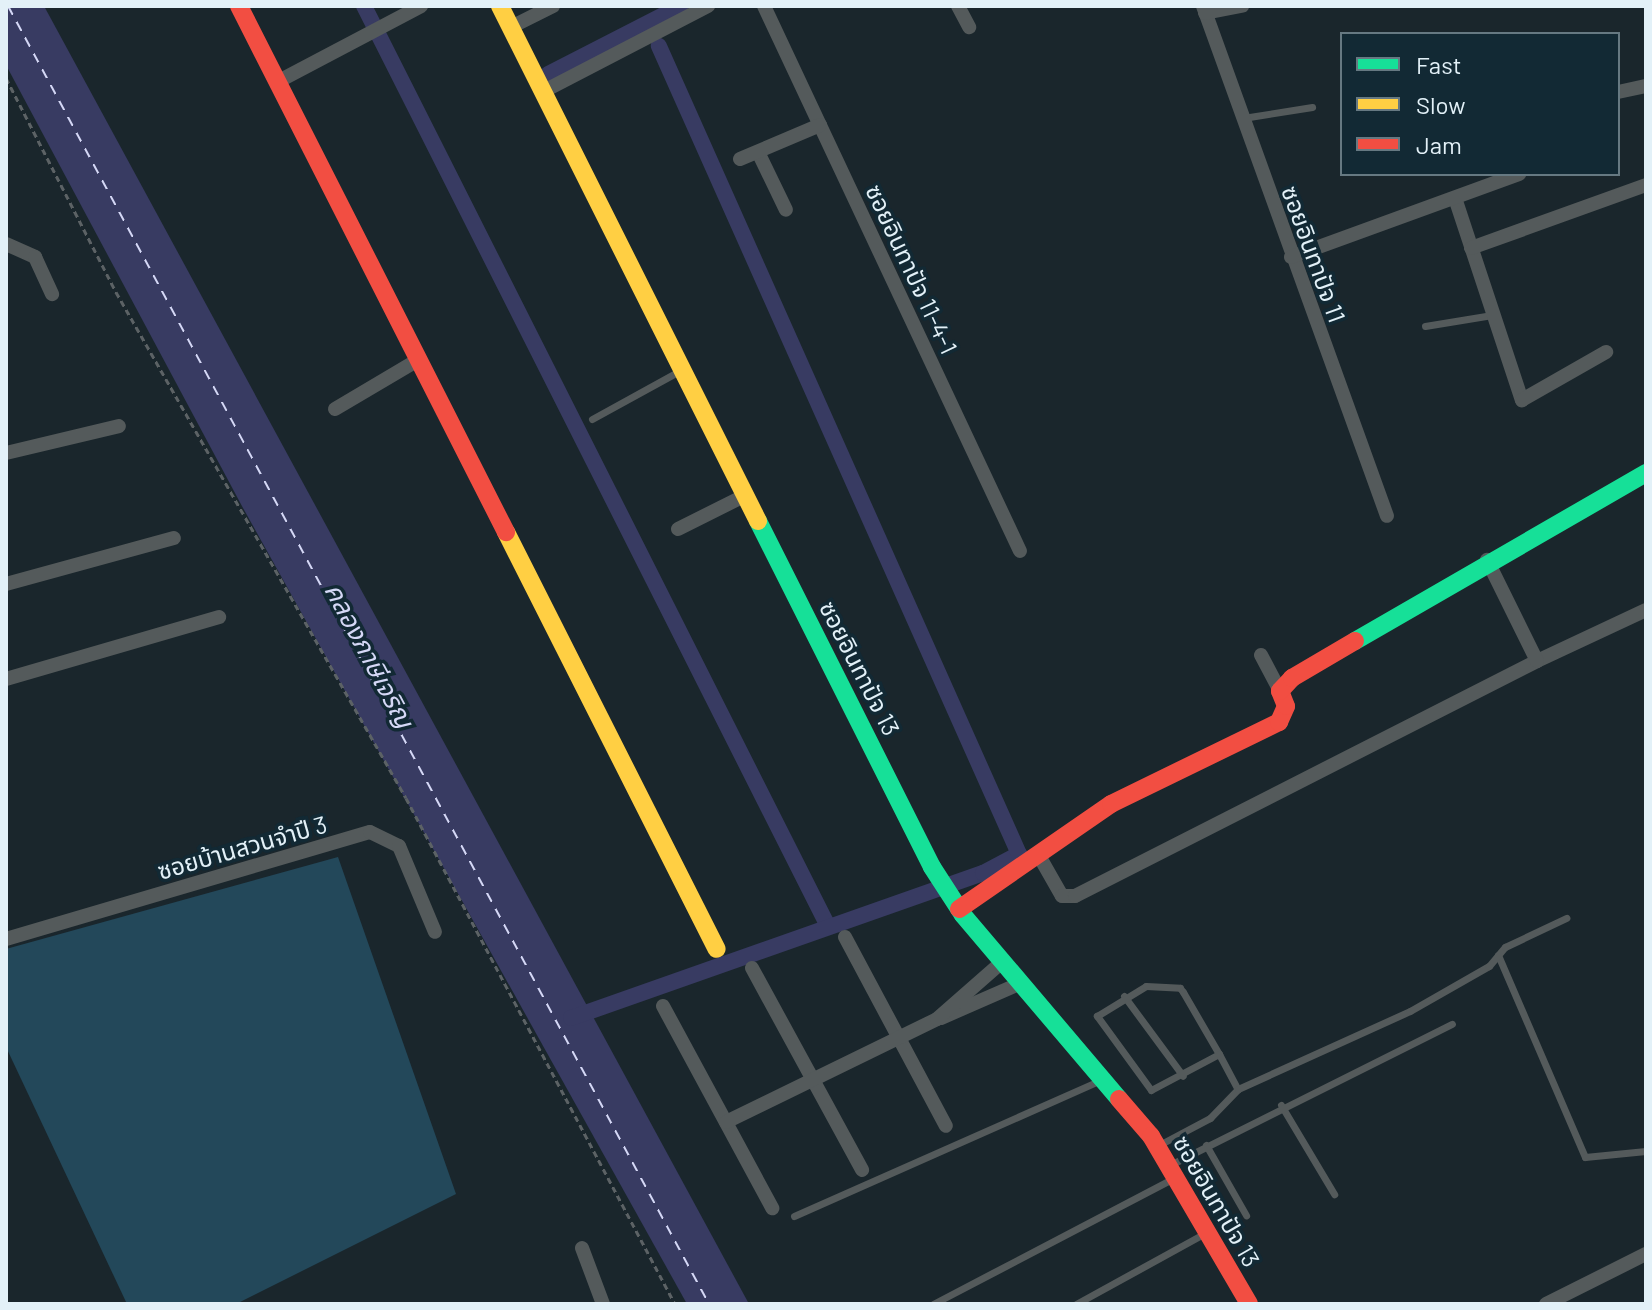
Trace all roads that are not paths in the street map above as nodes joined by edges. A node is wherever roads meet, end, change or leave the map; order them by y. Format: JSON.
{"nodes":[{"id":1,"x":239,"y":6,"type":"edge"},
{"id":2,"x":421,"y":6,"type":"edge"},
{"id":3,"x":500,"y":6,"type":"edge"},
{"id":4,"x":553,"y":6,"type":"edge"},
{"id":5,"x":708,"y":6,"type":"edge"},
{"id":6,"x":764,"y":6,"type":"edge"},
{"id":7,"x":958,"y":6,"type":"edge"},
{"id":8,"x":1242,"y":6,"type":"edge"},
{"id":9,"x":1204,"y":10,"type":"edge"},
{"id":10,"x":511,"y":27,"type":"junction"},
{"id":11,"x":969,"y":27,"type":"dead end"},
{"id":12,"x":277,"y":82,"type":"junction"},
{"id":13,"x":1646,"y":86,"type":"edge"},
{"id":14,"x":544,"y":91,"type":"junction"},
{"id":15,"x":1620,"y":92,"type":"edge"},
{"id":16,"x":1312,"y":107,"type":"dead end"},
{"id":17,"x":1240,"y":119,"type":"junction"},
{"id":18,"x":820,"y":125,"type":"junction"},
{"id":19,"x":758,"y":152,"type":"junction"},
{"id":20,"x":740,"y":159,"type":"dead end"},
{"id":21,"x":1514,"y":176,"type":"edge"},
{"id":22,"x":1646,"y":185,"type":"edge"},
{"id":23,"x":1456,"y":201,"type":"junction"},
{"id":24,"x":786,"y":210,"type":"dead end"},
{"id":25,"x":6,"y":244,"type":"edge"},
{"id":26,"x":1471,"y":248,"type":"junction"},
{"id":27,"x":1291,"y":257,"type":"junction"},
{"id":28,"x":52,"y":294,"type":"dead end"},
{"id":29,"x":1492,"y":315,"type":"junction"},
{"id":30,"x":1425,"y":326,"type":"dead end"},
{"id":31,"x":1606,"y":352,"type":"dead end"},
{"id":32,"x":418,"y":360,"type":"junction"},
{"id":33,"x":683,"y":369,"type":"junction"},
{"id":34,"x":335,"y":409,"type":"dead end"},
{"id":35,"x":592,"y":419,"type":"dead end"},
{"id":36,"x":119,"y":426,"type":"dead end"},
{"id":37,"x":6,"y":453,"type":"edge"},
{"id":38,"x":1646,"y":473,"type":"edge"},
{"id":39,"x":746,"y":495,"type":"junction"},
{"id":40,"x":1387,"y":516,"type":"dead end"},
{"id":41,"x":678,"y":529,"type":"dead end"},
{"id":42,"x":174,"y":538,"type":"dead end"},
{"id":43,"x":1020,"y":551,"type":"dead end"},
{"id":44,"x":1487,"y":560,"type":"junction"},
{"id":45,"x":6,"y":584,"type":"edge"},
{"id":46,"x":1646,"y":610,"type":"edge"},
{"id":47,"x":219,"y":617,"type":"dead end"},
{"id":48,"x":1261,"y":655,"type":"dead end"},
{"id":49,"x":1537,"y":661,"type":"junction"},
{"id":50,"x":6,"y":679,"type":"edge"},
{"id":51,"x":1280,"y":691,"type":"junction"},
{"id":52,"x":1038,"y":854,"type":"junction"},
{"id":53,"x":950,"y":896,"type":"junction"},
{"id":54,"x":1566,"y":918,"type":"dead end"},
{"id":55,"x":435,"y":932,"type":"dead end"},
{"id":56,"x":845,"y":937,"type":"dead end"},
{"id":57,"x":6,"y":939,"type":"edge"},
{"id":58,"x":717,"y":949,"type":"dead end"},
{"id":59,"x":1498,"y":955,"type":"junction"},
{"id":60,"x":1003,"y":961,"type":"junction"},
{"id":61,"x":752,"y":968,"type":"dead end"},
{"id":62,"x":1021,"y":983,"type":"junction"},
{"id":63,"x":1124,"y":996,"type":"junction"},
{"id":64,"x":663,"y":1006,"type":"dead end"},
{"id":65,"x":937,"y":1019,"type":"junction"},
{"id":66,"x":1452,"y":1024,"type":"dead end"},
{"id":67,"x":900,"y":1038,"type":"junction"},
{"id":68,"x":1219,"y":1054,"type":"junction"},
{"id":69,"x":1183,"y":1076,"type":"junction"},
{"id":70,"x":1103,"y":1079,"type":"junction"},
{"id":71,"x":812,"y":1081,"type":"junction"},
{"id":72,"x":1238,"y":1089,"type":"junction"},
{"id":73,"x":1281,"y":1105,"type":"junction"},
{"id":74,"x":726,"y":1122,"type":"junction"},
{"id":75,"x":946,"y":1126,"type":"dead end"},
{"id":76,"x":1206,"y":1145,"type":"junction"},
{"id":77,"x":1157,"y":1146,"type":"junction"},
{"id":78,"x":1646,"y":1151,"type":"edge"},
{"id":79,"x":862,"y":1170,"type":"dead end"},
{"id":80,"x":1174,"y":1170,"type":"junction"},
{"id":81,"x":1334,"y":1194,"type":"dead end"},
{"id":82,"x":772,"y":1208,"type":"dead end"},
{"id":83,"x":1246,"y":1215,"type":"dead end"},
{"id":84,"x":794,"y":1216,"type":"dead end"},
{"id":85,"x":1208,"y":1231,"type":"junction"},
{"id":86,"x":582,"y":1248,"type":"dead end"},
{"id":87,"x":1646,"y":1254,"type":"edge"},
{"id":88,"x":603,"y":1304,"type":"edge"},
{"id":89,"x":933,"y":1304,"type":"edge"},
{"id":90,"x":1076,"y":1304,"type":"edge"},
{"id":91,"x":1249,"y":1304,"type":"edge"},
{"id":92,"x":1546,"y":1304,"type":"edge"}],
"edges":[{"from":1,"to":12,"type":"street"},
{"from":2,"to":12,"type":"street"},
{"from":3,"to":10,"type":"street","name":"ซอยอินทาปัจ 13"},
{"from":4,"to":10,"type":"street"},
{"from":5,"to":14,"type":"street"},
{"from":6,"to":18,"type":"street","name":"ซอยอินทาปัจ 11-4-1"},
{"from":7,"to":11,"type":"street"},
{"from":8,"to":9,"type":"street"},
{"from":9,"to":17,"type":"street","name":"ซอยอินทาปัจ 11"},
{"from":10,"to":14,"type":"street","name":"ซอยอินทาปัจ 13"},
{"from":12,"to":32,"type":"street"},
{"from":13,"to":15,"type":"street"},
{"from":14,"to":33,"type":"street","name":"ซอยอินทาปัจ 13"},
{"from":16,"to":17,"type":"lane"},
{"from":17,"to":27,"type":"street","name":"ซอยอินทาปัจ 11"},
{"from":18,"to":19,"type":"street"},
{"from":18,"to":43,"type":"street","name":"ซอยอินทาปัจ 11-4-1"},
{"from":19,"to":20,"type":"street"},
{"from":19,"to":24,"type":"street"},
{"from":21,"to":23,"type":"street"},
{"from":22,"to":26,"type":"street"},
{"from":23,"to":26,"type":"street"},
{"from":23,"to":27,"type":"street"},
{"from":25,"to":28,"type":"street"},
{"from":26,"to":29,"type":"street"},
{"from":27,"to":40,"type":"street","name":"ซอยอินทาปัจ 11"},
{"from":29,"to":30,"type":"lane"},
{"from":29,"to":31,"type":"street"},
{"from":32,"to":34,"type":"street"},
{"from":32,"to":58,"type":"street"},
{"from":33,"to":35,"type":"lane"},
{"from":33,"to":39,"type":"street","name":"ซอยอินทาปัจ 13"},
{"from":36,"to":37,"type":"street"},
{"from":38,"to":44,"type":"street"},
{"from":39,"to":41,"type":"street"},
{"from":39,"to":53,"type":"street","name":"ซอยอินทาปัจ 13"},
{"from":42,"to":45,"type":"street"},
{"from":44,"to":49,"type":"street"},
{"from":44,"to":51,"type":"street"},
{"from":46,"to":49,"type":"street"},
{"from":47,"to":50,"type":"street"},
{"from":48,"to":51,"type":"street"},
{"from":49,"to":52,"type":"street"},
{"from":51,"to":52,"type":"street"},
{"from":52,"to":53,"type":"street"},
{"from":53,"to":60,"type":"street","name":"ซอยอินทาปัจ 13"},
{"from":54,"to":59,"type":"lane"},
{"from":55,"to":57,"type":"street","name":"ซอยบ้านสวนจำปี 3"},
{"from":56,"to":67,"type":"street"},
{"from":59,"to":72,"type":"lane"},
{"from":59,"to":78,"type":"lane"},
{"from":60,"to":62,"type":"street","name":"ซอยอินทาปัจ 13"},
{"from":60,"to":65,"type":"street"},
{"from":61,"to":71,"type":"street"},
{"from":62,"to":65,"type":"street"},
{"from":62,"to":70,"type":"street","name":"ซอยอินทาปัจ 13"},
{"from":63,"to":68,"type":"lane"},
{"from":63,"to":69,"type":"lane"},
{"from":63,"to":69,"type":"lane"},
{"from":64,"to":74,"type":"street"},
{"from":65,"to":67,"type":"street"},
{"from":66,"to":73,"type":"lane"},
{"from":67,"to":71,"type":"street"},
{"from":67,"to":75,"type":"street"},
{"from":68,"to":69,"type":"lane"},
{"from":68,"to":72,"type":"lane"},
{"from":70,"to":77,"type":"street","name":"ซอยอินทาปัจ 13"},
{"from":70,"to":84,"type":"lane"},
{"from":71,"to":74,"type":"street"},
{"from":71,"to":79,"type":"street"},
{"from":72,"to":77,"type":"lane"},
{"from":73,"to":76,"type":"lane"},
{"from":73,"to":81,"type":"lane"},
{"from":74,"to":82,"type":"street"},
{"from":76,"to":80,"type":"lane"},
{"from":76,"to":83,"type":"lane"},
{"from":77,"to":80,"type":"street","name":"ซอยอินทาปัจ 13"},
{"from":80,"to":85,"type":"street","name":"ซอยอินทาปัจ 13"},
{"from":80,"to":89,"type":"lane"},
{"from":85,"to":90,"type":"lane"},
{"from":85,"to":91,"type":"street","name":"ซอยอินทาปัจ 13"},
{"from":86,"to":88,"type":"street"},
{"from":87,"to":92,"type":"street"}]}
